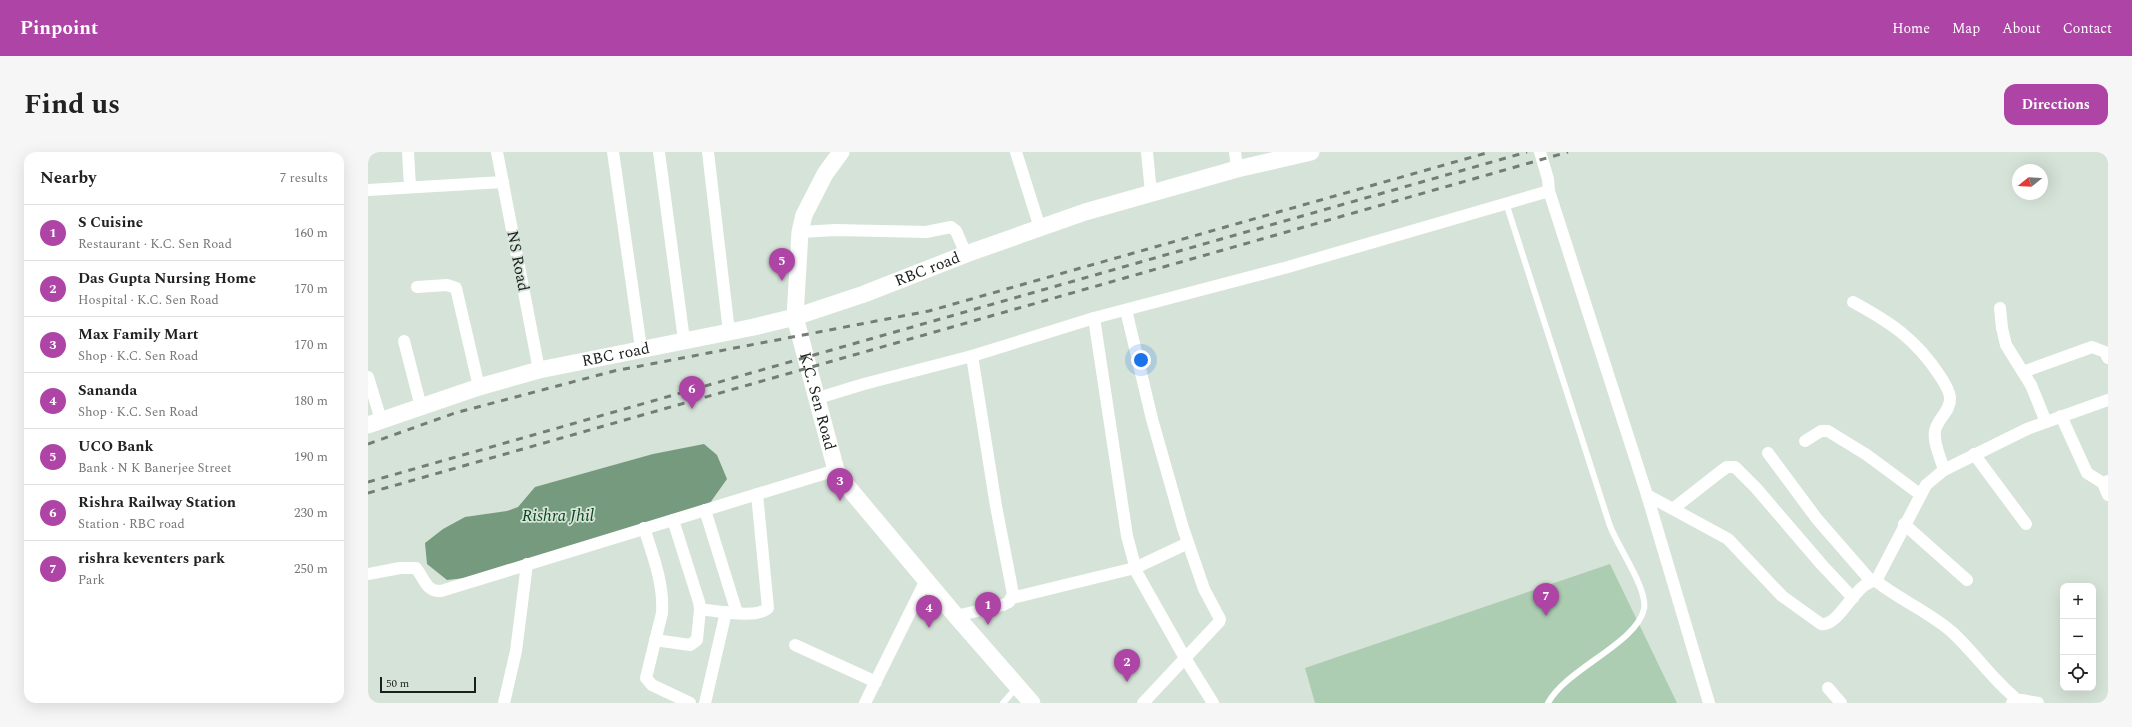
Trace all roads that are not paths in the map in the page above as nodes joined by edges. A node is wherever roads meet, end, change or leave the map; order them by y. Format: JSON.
{"nodes":[{"id":1,"x":408,"y":152,"type":"edge"},
{"id":2,"x":497,"y":152,"type":"edge"},
{"id":3,"x":613,"y":152,"type":"edge"},
{"id":4,"x":659,"y":152,"type":"edge"},
{"id":5,"x":708,"y":152,"type":"edge"},
{"id":6,"x":841,"y":152,"type":"edge"},
{"id":7,"x":1013,"y":152,"type":"edge"},
{"id":8,"x":1147,"y":152,"type":"edge"},
{"id":9,"x":1235,"y":152,"type":"edge"},
{"id":10,"x":1311,"y":152,"type":"edge"},
{"id":11,"x":1540,"y":152,"type":"edge"},
{"id":12,"x":1236,"y":169,"type":"junction"},
{"id":13,"x":503,"y":182,"type":"junction"},
{"id":14,"x":410,"y":187,"type":"junction"},
{"id":15,"x":368,"y":190,"type":"edge"},
{"id":16,"x":1549,"y":190,"type":"junction"},
{"id":17,"x":1151,"y":193,"type":"junction"},
{"id":18,"x":1506,"y":203,"type":"junction"},
{"id":19,"x":1040,"y":228,"type":"junction"},
{"id":20,"x":800,"y":232,"type":"junction"},
{"id":21,"x":966,"y":254,"type":"junction"},
{"id":22,"x":417,"y":287,"type":"dead end"},
{"id":23,"x":1853,"y":302,"type":"dead end"},
{"id":24,"x":2000,"y":308,"type":"dead end"},
{"id":25,"x":1126,"y":310,"type":"junction"},
{"id":26,"x":795,"y":317,"type":"junction"},
{"id":27,"x":1094,"y":318,"type":"junction"},
{"id":28,"x":729,"y":332,"type":"junction"},
{"id":29,"x":684,"y":340,"type":"junction"},
{"id":30,"x":404,"y":341,"type":"dead end"},
{"id":31,"x":641,"y":348,"type":"junction"},
{"id":32,"x":972,"y":356,"type":"junction"},
{"id":33,"x":2108,"y":358,"type":"edge"},
{"id":34,"x":539,"y":370,"type":"junction"},
{"id":35,"x":2023,"y":372,"type":"junction"},
{"id":36,"x":368,"y":377,"type":"edge"},
{"id":37,"x":479,"y":387,"type":"junction"},
{"id":38,"x":818,"y":398,"type":"junction"},
{"id":39,"x":2108,"y":400,"type":"edge"},
{"id":40,"x":421,"y":407,"type":"junction"},
{"id":41,"x":2061,"y":416,"type":"junction"},
{"id":42,"x":2046,"y":422,"type":"junction"},
{"id":43,"x":374,"y":423,"type":"edge"},
{"id":44,"x":1804,"y":441,"type":"dead end"},
{"id":45,"x":1768,"y":453,"type":"dead end"},
{"id":46,"x":1974,"y":454,"type":"junction"},
{"id":47,"x":836,"y":470,"type":"junction"},
{"id":48,"x":1944,"y":470,"type":"junction"},
{"id":49,"x":2105,"y":482,"type":"edge"},
{"id":50,"x":757,"y":494,"type":"junction"},
{"id":51,"x":2108,"y":494,"type":"edge"},
{"id":52,"x":1647,"y":495,"type":"junction"},
{"id":53,"x":1921,"y":495,"type":"junction"},
{"id":54,"x":1674,"y":508,"type":"junction"},
{"id":55,"x":705,"y":510,"type":"junction"},
{"id":56,"x":673,"y":520,"type":"junction"},
{"id":57,"x":1904,"y":524,"type":"junction"},
{"id":58,"x":2026,"y":524,"type":"dead end"},
{"id":59,"x":644,"y":528,"type":"junction"},
{"id":60,"x":1188,"y":543,"type":"junction"},
{"id":61,"x":527,"y":564,"type":"junction"},
{"id":62,"x":1135,"y":568,"type":"junction"},
{"id":63,"x":368,"y":574,"type":"edge"},
{"id":64,"x":926,"y":580,"type":"junction"},
{"id":65,"x":1967,"y":580,"type":"dead end"},
{"id":66,"x":1873,"y":581,"type":"junction"},
{"id":67,"x":1012,"y":598,"type":"junction"},
{"id":68,"x":1853,"y":598,"type":"junction"},
{"id":69,"x":700,"y":609,"type":"junction"},
{"id":70,"x":731,"y":613,"type":"junction"},
{"id":71,"x":956,"y":616,"type":"junction"},
{"id":72,"x":655,"y":640,"type":"junction"},
{"id":73,"x":795,"y":645,"type":"dead end"},
{"id":74,"x":1185,"y":658,"type":"junction"},
{"id":75,"x":876,"y":682,"type":"junction"},
{"id":76,"x":1016,"y":687,"type":"junction"},
{"id":77,"x":1828,"y":688,"type":"dead end"},
{"id":78,"x":665,"y":698,"type":"edge"},
{"id":79,"x":2016,"y":702,"type":"edge"},
{"id":80,"x":504,"y":703,"type":"edge"},
{"id":81,"x":690,"y":703,"type":"edge"},
{"id":82,"x":705,"y":703,"type":"edge"},
{"id":83,"x":865,"y":703,"type":"edge"},
{"id":84,"x":1003,"y":703,"type":"edge"},
{"id":85,"x":1032,"y":703,"type":"edge"},
{"id":86,"x":1143,"y":703,"type":"edge"},
{"id":87,"x":1213,"y":703,"type":"edge"},
{"id":88,"x":1548,"y":703,"type":"edge"},
{"id":89,"x":1709,"y":703,"type":"edge"},
{"id":90,"x":1841,"y":703,"type":"edge"},
{"id":91,"x":2038,"y":703,"type":"edge"}],
"edges":[{"from":1,"to":14,"type":"street"},
{"from":2,"to":13,"type":"street","name":"NS Road"},
{"from":3,"to":31,"type":"street"},
{"from":4,"to":29,"type":"street"},
{"from":5,"to":28,"type":"street"},
{"from":6,"to":20,"type":"street","name":"K.C. Sen Road"},
{"from":7,"to":19,"type":"street"},
{"from":8,"to":17,"type":"street"},
{"from":9,"to":12,"type":"street"},
{"from":10,"to":12,"type":"street","name":"RBC road"},
{"from":11,"to":16,"type":"street"},
{"from":12,"to":17,"type":"street","name":"RBC road"},
{"from":13,"to":14,"type":"street"},
{"from":13,"to":34,"type":"street","name":"NS Road"},
{"from":14,"to":15,"type":"street"},
{"from":16,"to":18,"type":"street"},
{"from":16,"to":52,"type":"street"},
{"from":17,"to":19,"type":"street","name":"RBC road"},
{"from":18,"to":25,"type":"street"},
{"from":18,"to":88,"type":"lane"},
{"from":19,"to":21,"type":"street","name":"RBC road"},
{"from":20,"to":21,"type":"street"},
{"from":20,"to":26,"type":"street","name":"K.C. Sen Road"},
{"from":21,"to":26,"type":"street","name":"RBC road"},
{"from":22,"to":37,"type":"street"},
{"from":23,"to":48,"type":"street"},
{"from":24,"to":35,"type":"street"},
{"from":25,"to":27,"type":"street"},
{"from":25,"to":60,"type":"street"},
{"from":26,"to":28,"type":"street","name":"RBC road"},
{"from":26,"to":38,"type":"street","name":"K.C. Sen Road"},
{"from":27,"to":32,"type":"street"},
{"from":27,"to":62,"type":"street"},
{"from":28,"to":29,"type":"street","name":"RBC road"},
{"from":29,"to":31,"type":"street","name":"RBC road"},
{"from":30,"to":40,"type":"street"},
{"from":31,"to":34,"type":"street","name":"RBC road"},
{"from":32,"to":38,"type":"street"},
{"from":32,"to":67,"type":"street"},
{"from":33,"to":35,"type":"street"},
{"from":34,"to":37,"type":"street","name":"RBC road"},
{"from":35,"to":42,"type":"street"},
{"from":36,"to":43,"type":"street"},
{"from":37,"to":40,"type":"street","name":"RBC road"},
{"from":38,"to":47,"type":"street","name":"K.C. Sen Road"},
{"from":39,"to":41,"type":"street"},
{"from":40,"to":43,"type":"street","name":"RBC road"},
{"from":41,"to":42,"type":"street"},
{"from":41,"to":49,"type":"street"},
{"from":42,"to":46,"type":"street"},
{"from":44,"to":53,"type":"street"},
{"from":45,"to":66,"type":"street"},
{"from":46,"to":48,"type":"street"},
{"from":46,"to":58,"type":"street"},
{"from":47,"to":50,"type":"street"},
{"from":47,"to":64,"type":"street","name":"K.C. Sen Road"},
{"from":48,"to":53,"type":"street"},
{"from":49,"to":51,"type":"street"},
{"from":50,"to":55,"type":"street"},
{"from":50,"to":70,"type":"street"},
{"from":52,"to":54,"type":"street"},
{"from":52,"to":89,"type":"street"},
{"from":53,"to":57,"type":"street"},
{"from":54,"to":68,"type":"street"},
{"from":54,"to":68,"type":"street"},
{"from":55,"to":56,"type":"street"},
{"from":55,"to":70,"type":"street"},
{"from":56,"to":59,"type":"street"},
{"from":56,"to":69,"type":"street"},
{"from":57,"to":65,"type":"street"},
{"from":57,"to":66,"type":"street"},
{"from":59,"to":61,"type":"street"},
{"from":59,"to":72,"type":"street"},
{"from":60,"to":62,"type":"street"},
{"from":60,"to":74,"type":"street"},
{"from":61,"to":63,"type":"street"},
{"from":61,"to":80,"type":"street"},
{"from":62,"to":67,"type":"street"},
{"from":62,"to":74,"type":"street"},
{"from":64,"to":71,"type":"street","name":"K.C. Sen Road"},
{"from":64,"to":75,"type":"street"},
{"from":66,"to":68,"type":"street"},
{"from":66,"to":79,"type":"street"},
{"from":67,"to":71,"type":"street"},
{"from":69,"to":70,"type":"street"},
{"from":69,"to":72,"type":"street"},
{"from":70,"to":82,"type":"street"},
{"from":71,"to":76,"type":"street","name":"K.C. Sen Road"},
{"from":72,"to":78,"type":"street"},
{"from":73,"to":75,"type":"street"},
{"from":74,"to":86,"type":"street"},
{"from":74,"to":87,"type":"street"},
{"from":75,"to":83,"type":"street"},
{"from":76,"to":84,"type":"lane"},
{"from":76,"to":85,"type":"street","name":"K.C. Sen Road"},
{"from":77,"to":90,"type":"street"},
{"from":78,"to":81,"type":"street"},
{"from":79,"to":91,"type":"street"}]}
